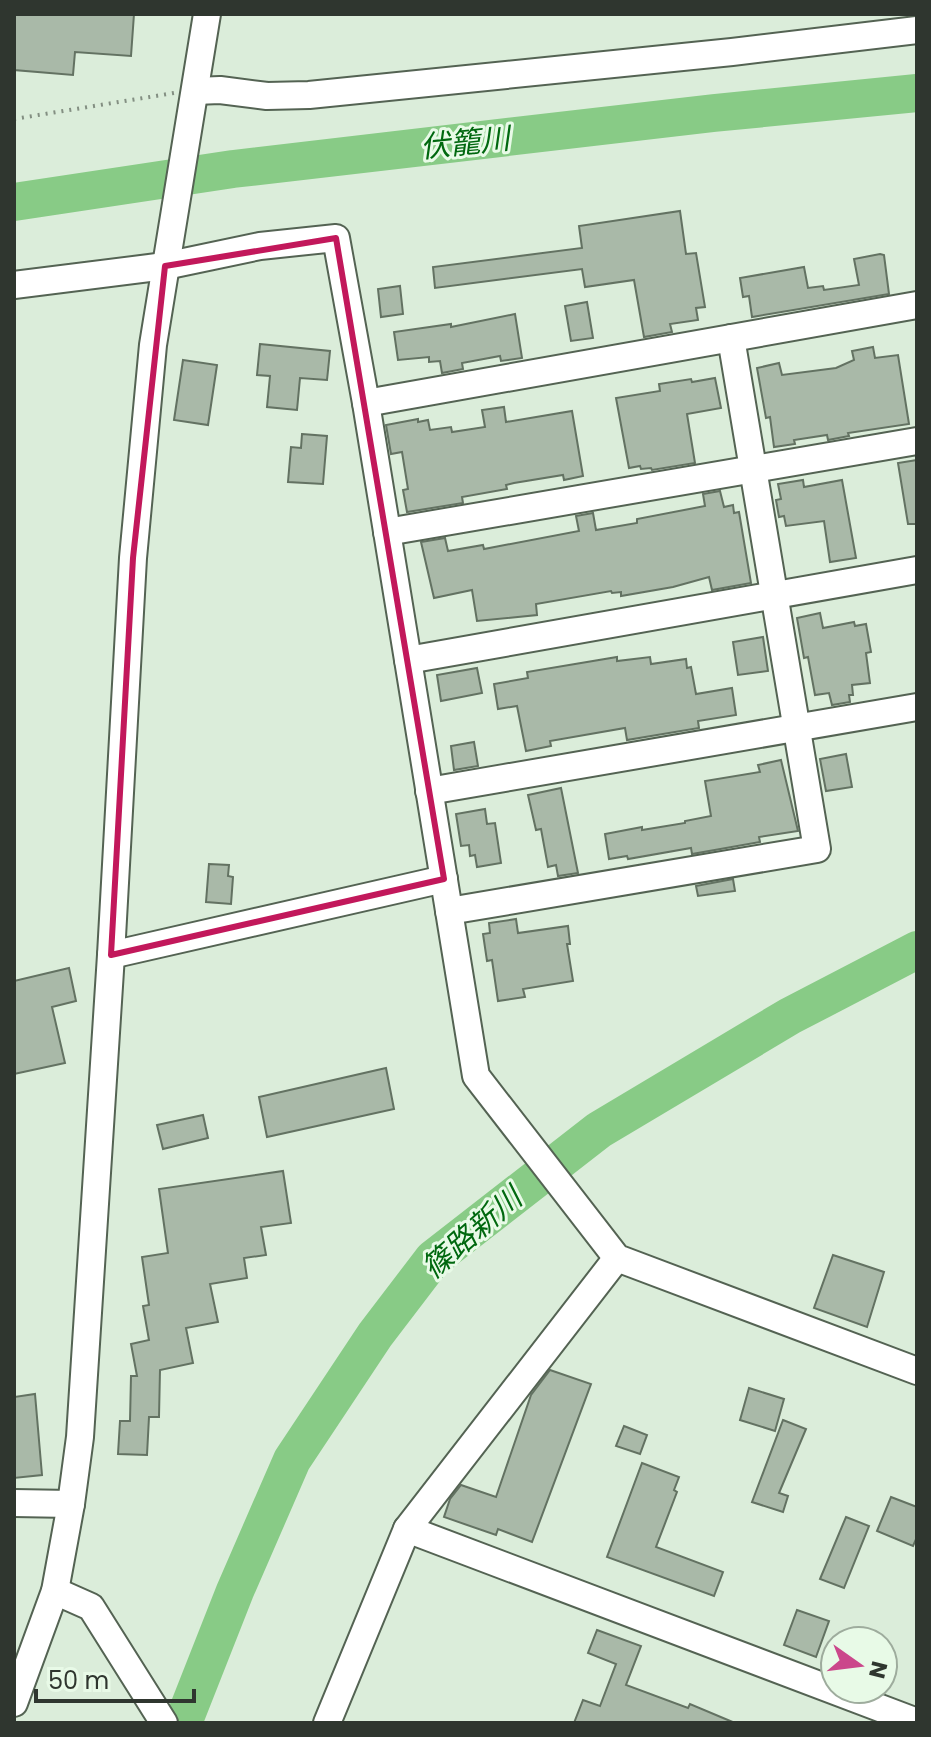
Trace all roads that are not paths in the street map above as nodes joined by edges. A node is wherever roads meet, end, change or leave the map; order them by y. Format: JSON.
{"nodes":[{"id":1,"x":207,"y":14,"type":"edge"},
{"id":2,"x":917,"y":30,"type":"edge"},
{"id":3,"x":193,"y":102,"type":"junction"},
{"id":4,"x":167,"y":257,"type":"junction"},
{"id":5,"x":14,"y":285,"type":"edge"},
{"id":6,"x":917,"y":305,"type":"edge"},
{"id":7,"x":731,"y":338,"type":"junction"},
{"id":8,"x":366,"y":403,"type":"junction"},
{"id":9,"x":917,"y":441,"type":"edge"},
{"id":10,"x":753,"y":468,"type":"junction"},
{"id":11,"x":387,"y":532,"type":"junction"},
{"id":12,"x":917,"y":570,"type":"edge"},
{"id":13,"x":772,"y":595,"type":"junction"},
{"id":14,"x":408,"y":660,"type":"junction"},
{"id":15,"x":917,"y":707,"type":"edge"},
{"id":16,"x":798,"y":726,"type":"junction"},
{"id":17,"x":429,"y":791,"type":"junction"},
{"id":18,"x":444,"y":879,"type":"junction"},
{"id":19,"x":449,"y":911,"type":"junction"},
{"id":20,"x":111,"y":955,"type":"junction"},
{"id":21,"x":617,"y":1258,"type":"junction"},
{"id":22,"x":917,"y":1371,"type":"edge"},
{"id":23,"x":14,"y":1503,"type":"edge"},
{"id":24,"x":71,"y":1504,"type":"junction"},
{"id":25,"x":407,"y":1529,"type":"junction"},
{"id":26,"x":55,"y":1591,"type":"junction"},
{"id":27,"x":14,"y":1703,"type":"edge"},
{"id":28,"x":917,"y":1722,"type":"edge"},
{"id":29,"x":164,"y":1723,"type":"edge"},
{"id":30,"x":327,"y":1723,"type":"edge"}],
"edges":[{"from":1,"to":3,"type":"street"},
{"from":2,"to":3,"type":"street"},
{"from":3,"to":4,"type":"street"},
{"from":4,"to":5,"type":"street"},
{"from":4,"to":8,"type":"street"},
{"from":4,"to":20,"type":"street"},
{"from":6,"to":7,"type":"street"},
{"from":7,"to":8,"type":"street"},
{"from":7,"to":10,"type":"street"},
{"from":8,"to":11,"type":"street"},
{"from":9,"to":10,"type":"street"},
{"from":10,"to":11,"type":"street"},
{"from":10,"to":13,"type":"street"},
{"from":11,"to":14,"type":"street"},
{"from":12,"to":13,"type":"street"},
{"from":13,"to":14,"type":"street"},
{"from":13,"to":16,"type":"street"},
{"from":14,"to":17,"type":"street"},
{"from":15,"to":16,"type":"street"},
{"from":16,"to":17,"type":"street"},
{"from":16,"to":19,"type":"street"},
{"from":17,"to":18,"type":"street"},
{"from":18,"to":19,"type":"street"},
{"from":18,"to":20,"type":"street"},
{"from":19,"to":21,"type":"street"},
{"from":20,"to":24,"type":"street"},
{"from":21,"to":22,"type":"street"},
{"from":21,"to":25,"type":"street"},
{"from":23,"to":24,"type":"street"},
{"from":24,"to":26,"type":"street"},
{"from":25,"to":28,"type":"street"},
{"from":25,"to":30,"type":"street"},
{"from":26,"to":27,"type":"street"},
{"from":26,"to":29,"type":"street"}]}
